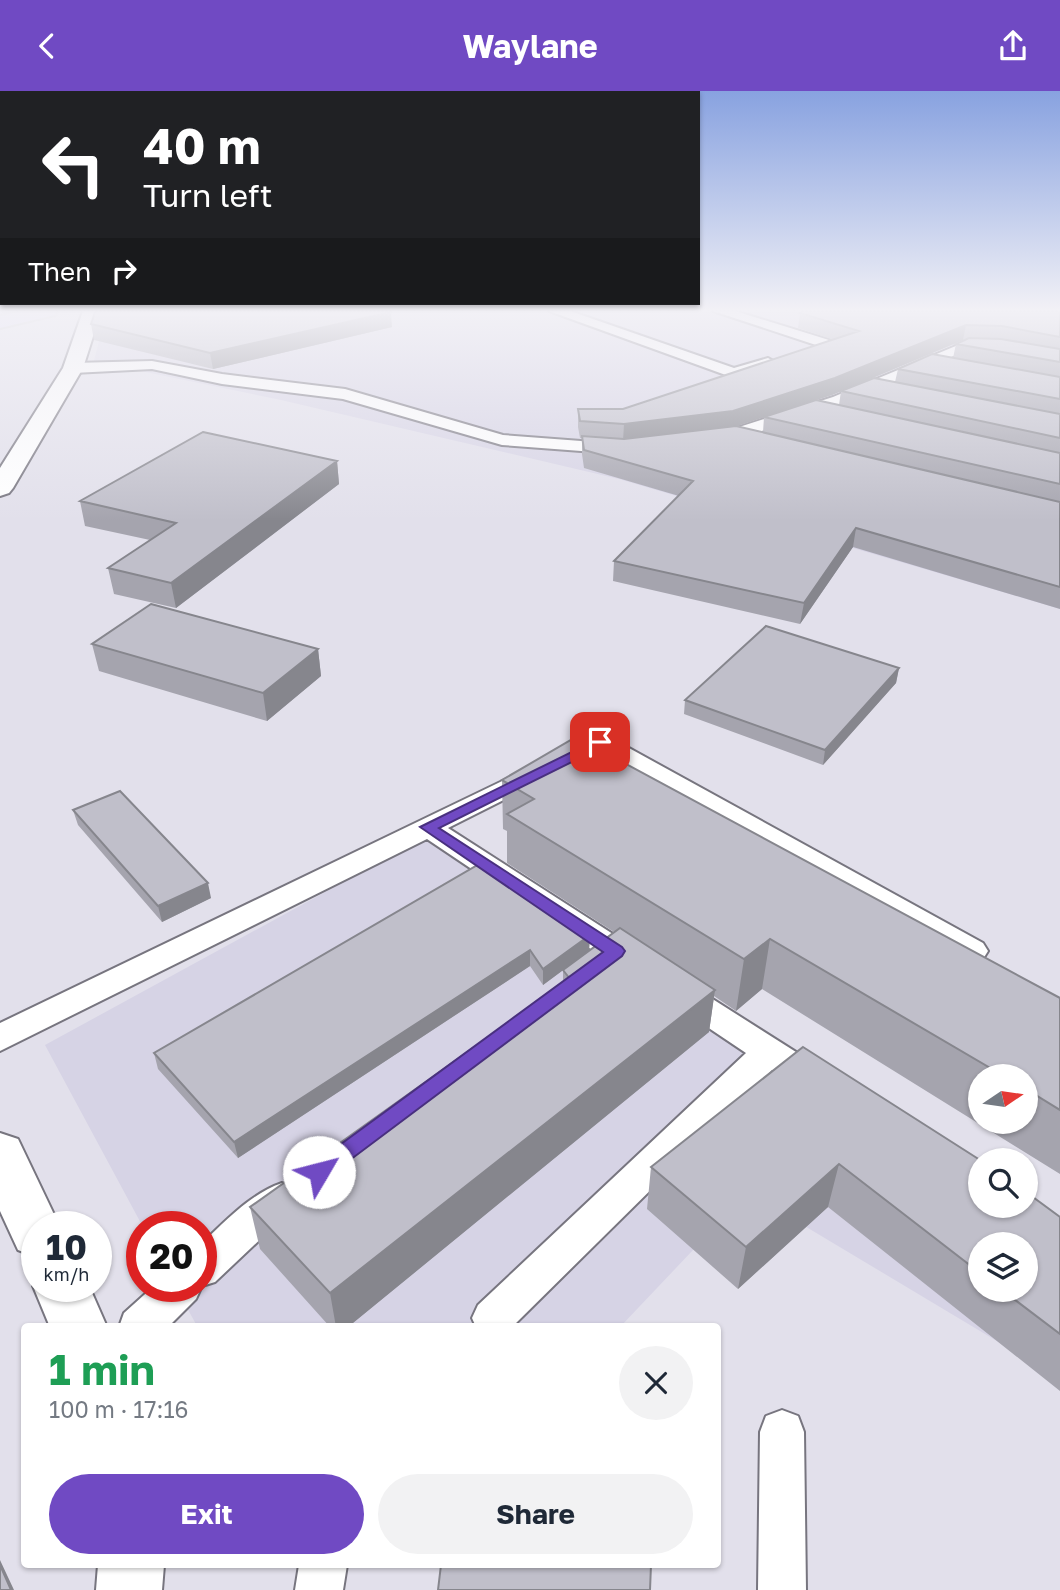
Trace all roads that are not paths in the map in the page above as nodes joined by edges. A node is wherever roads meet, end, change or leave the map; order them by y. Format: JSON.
{"nodes":[{"id":1,"x":65,"y":381,"type":"edge"},
{"id":2,"x":238,"y":381,"type":"edge"},
{"id":3,"x":883,"y":381,"type":"edge"},
{"id":4,"x":869,"y":387,"type":"junction"},
{"id":5,"x":897,"y":392,"type":"edge"},
{"id":6,"x":810,"y":409,"type":"junction"},
{"id":7,"x":850,"y":418,"type":"edge"},
{"id":8,"x":734,"y":436,"type":"junction"},
{"id":9,"x":706,"y":441,"type":"edge"},
{"id":10,"x":762,"y":442,"type":"edge"},
{"id":11,"x":637,"y":448,"type":"edge"},
{"id":12,"x":0,"y":488,"type":"edge"},
{"id":13,"x":428,"y":827,"type":"junction"},
{"id":14,"x":1000,"y":967,"type":"edge"},
{"id":15,"x":0,"y":1038,"type":"edge"},
{"id":16,"x":769,"y":1052,"type":"junction"},
{"id":17,"x":836,"y":1095,"type":"edge"},
{"id":18,"x":0,"y":1154,"type":"edge"},
{"id":19,"x":310,"y":1178,"type":"edge"},
{"id":20,"x":26,"y":1211,"type":"edge"},
{"id":21,"x":217,"y":1254,"type":"edge"},
{"id":22,"x":68,"y":1302,"type":"edge"},
{"id":23,"x":165,"y":1302,"type":"edge"},
{"id":24,"x":493,"y":1318,"type":"dead end"},
{"id":25,"x":77,"y":1323,"type":"edge"},
{"id":26,"x":143,"y":1323,"type":"edge"},
{"id":27,"x":782,"y":1433,"type":"dead end"},
{"id":28,"x":131,"y":1568,"type":"edge"},
{"id":29,"x":323,"y":1568,"type":"edge"},
{"id":30,"x":129,"y":1590,"type":"edge"},
{"id":31,"x":319,"y":1590,"type":"edge"},
{"id":32,"x":782,"y":1590,"type":"edge"}],
"edges":[{"from":1,"to":12,"type":"street"},
{"from":2,"to":11,"type":"lane"},
{"from":3,"to":4,"type":"lane"},
{"from":4,"to":5,"type":"lane"},
{"from":4,"to":6,"type":"lane"},
{"from":6,"to":7,"type":"lane"},
{"from":6,"to":8,"type":"lane"},
{"from":8,"to":9,"type":"lane"},
{"from":8,"to":10,"type":"lane"},
{"from":13,"to":14,"type":"lane"},
{"from":13,"to":15,"type":"lane"},
{"from":13,"to":16,"type":"lane"},
{"from":16,"to":17,"type":"lane"},
{"from":16,"to":24,"type":"lane"},
{"from":18,"to":20,"type":"street"},
{"from":19,"to":21,"type":"lane"},
{"from":22,"to":25,"type":"street"},
{"from":23,"to":26,"type":"lane"},
{"from":27,"to":32,"type":"lane"},
{"from":28,"to":30,"type":"street"},
{"from":29,"to":31,"type":"lane"}]}
